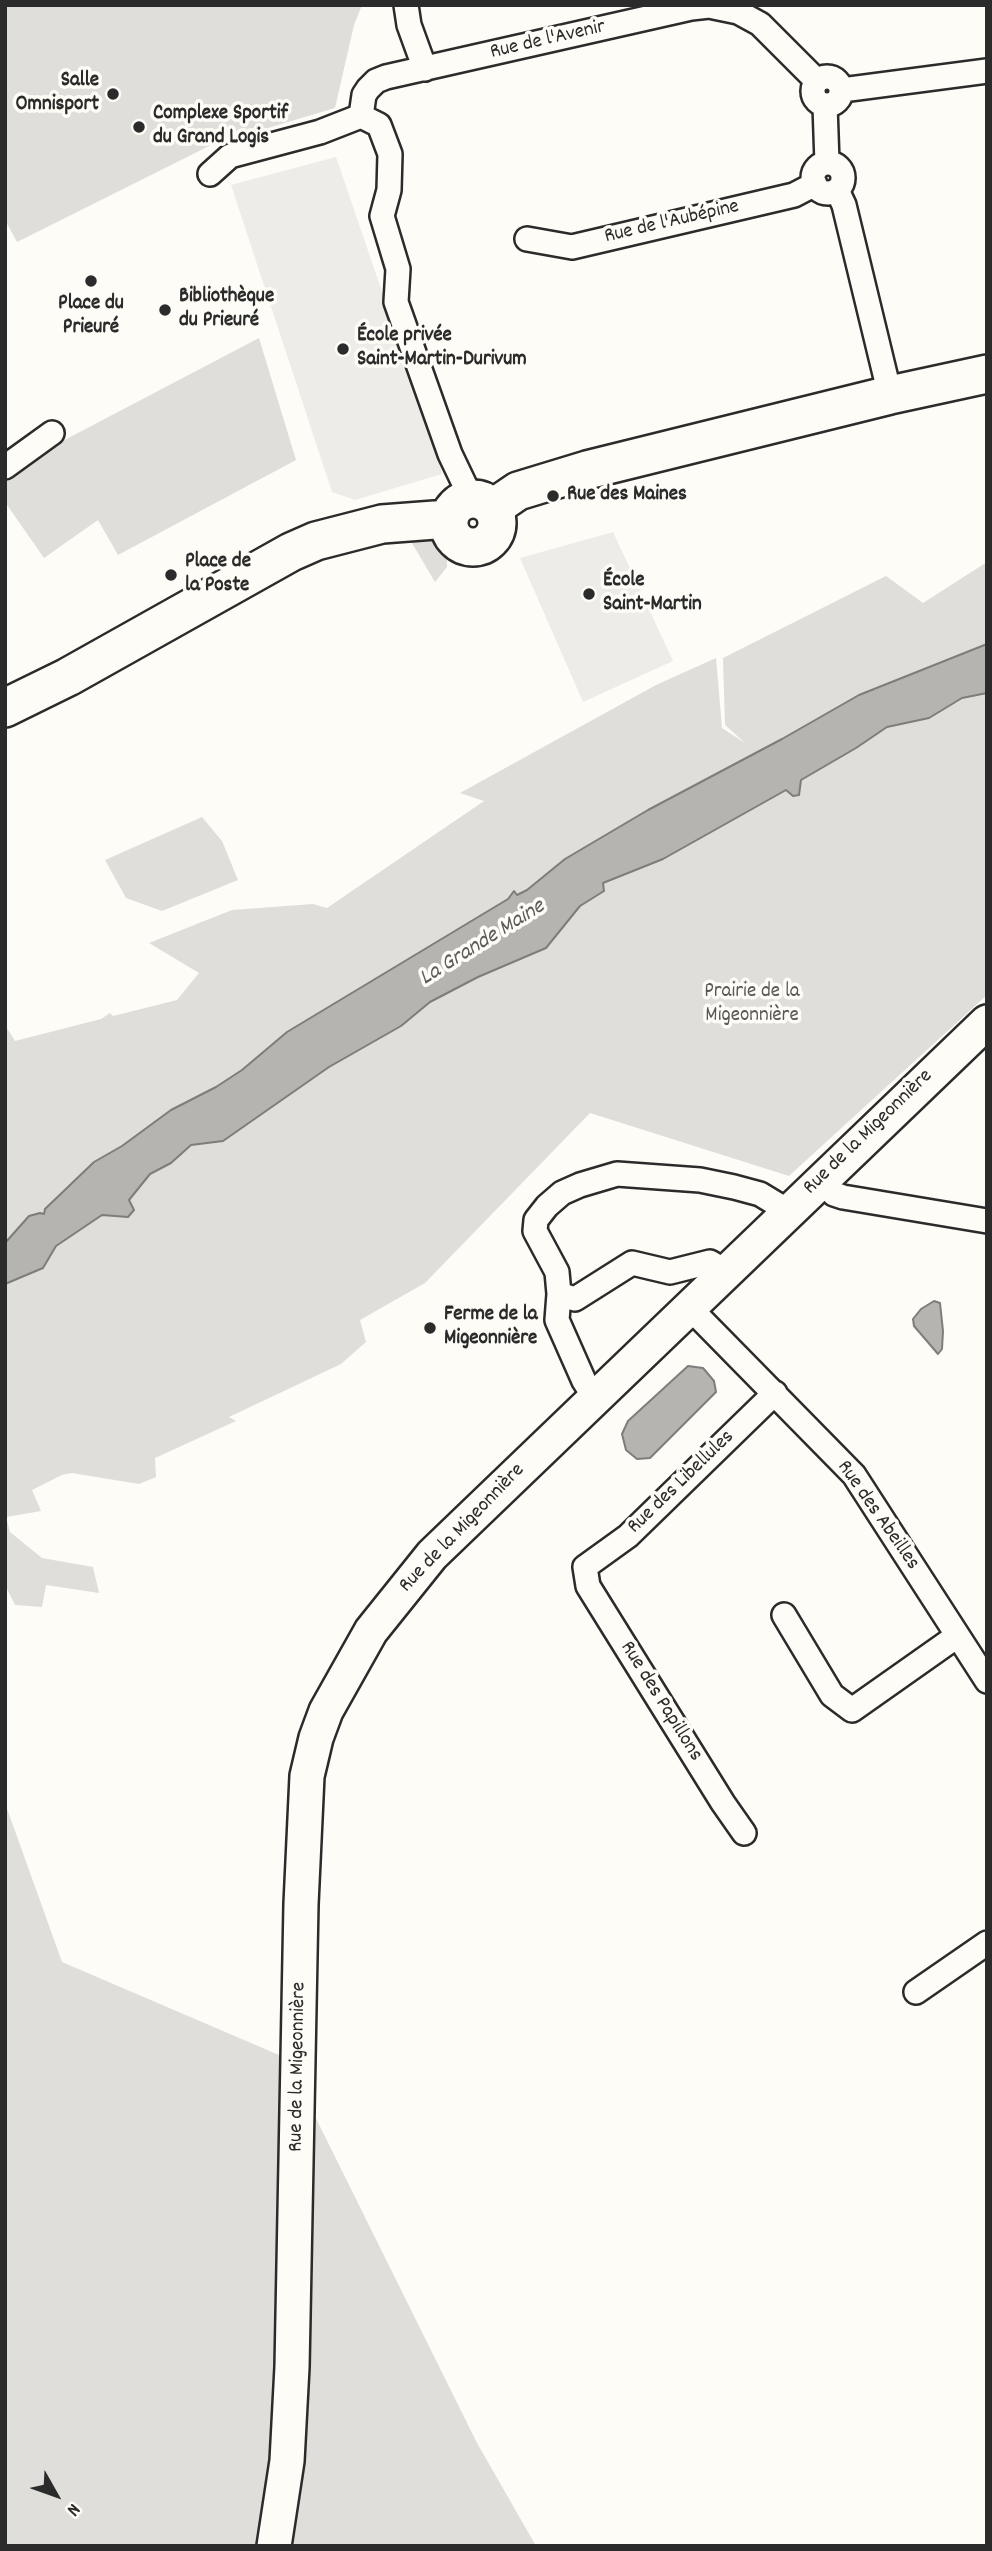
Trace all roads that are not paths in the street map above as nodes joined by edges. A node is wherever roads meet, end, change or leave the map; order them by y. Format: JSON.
{"nodes":[{"id":1,"x":406,"y":5,"type":"edge"},
{"id":2,"x":425,"y":69,"type":"junction"},
{"id":3,"x":987,"y":71,"type":"edge"},
{"id":4,"x":834,"y":98,"type":"junction"},
{"id":5,"x":361,"y":116,"type":"junction"},
{"id":6,"x":827,"y":163,"type":"junction"},
{"id":7,"x":210,"y":174,"type":"dead end"},
{"id":8,"x":815,"y":184,"type":"junction"},
{"id":9,"x":837,"y":190,"type":"junction"},
{"id":10,"x":527,"y":239,"type":"dead end"},
{"id":11,"x":987,"y":374,"type":"edge"},
{"id":12,"x":890,"y":395,"type":"junction"},
{"id":13,"x":52,"y":433,"type":"dead end"},
{"id":14,"x":5,"y":467,"type":"edge"},
{"id":15,"x":470,"y":509,"type":"junction"},
{"id":16,"x":5,"y":708,"type":"edge"},
{"id":17,"x":987,"y":1022,"type":"edge"},
{"id":18,"x":820,"y":1180,"type":"junction"},
{"id":19,"x":788,"y":1211,"type":"junction"},
{"id":20,"x":987,"y":1221,"type":"edge"},
{"id":21,"x":725,"y":1271,"type":"junction"},
{"id":22,"x":559,"y":1294,"type":"junction"},
{"id":23,"x":689,"y":1307,"type":"junction"},
{"id":24,"x":775,"y":1393,"type":"junction"},
{"id":25,"x":595,"y":1398,"type":"junction"},
{"id":26,"x":585,"y":1567,"type":"joint"},
{"id":27,"x":784,"y":1615,"type":"dead end"},
{"id":28,"x":957,"y":1636,"type":"junction"},
{"id":29,"x":987,"y":1681,"type":"edge"},
{"id":30,"x":744,"y":1833,"type":"dead end"},
{"id":31,"x":987,"y":1943,"type":"edge"},
{"id":32,"x":916,"y":1992,"type":"dead end"},
{"id":33,"x":274,"y":2546,"type":"edge"}],
"edges":[{"from":1,"to":2,"type":"street"},
{"from":2,"to":4,"type":"street","name":"Rue de l'Avenir"},
{"from":2,"to":5,"type":"street","name":"Rue de l'Avenir"},
{"from":3,"to":4,"type":"street"},
{"from":4,"to":6,"type":"street"},
{"from":5,"to":7,"type":"street"},
{"from":5,"to":15,"type":"street"},
{"from":6,"to":8,"type":"street"},
{"from":6,"to":9,"type":"street"},
{"from":8,"to":9,"type":"street"},
{"from":8,"to":10,"type":"street","name":"Rue de l'Aubépine"},
{"from":9,"to":12,"type":"street"},
{"from":11,"to":12,"type":"main road"},
{"from":12,"to":15,"type":"main road"},
{"from":13,"to":14,"type":"street"},
{"from":15,"to":16,"type":"main road"},
{"from":17,"to":18,"type":"street","name":"Rue de la Migeonnière"},
{"from":18,"to":19,"type":"street","name":"Rue de la Migeonnière"},
{"from":18,"to":20,"type":"street"},
{"from":19,"to":21,"type":"street","name":"Rue de la Migeonnière"},
{"from":19,"to":22,"type":"street"},
{"from":21,"to":22,"type":"street"},
{"from":21,"to":23,"type":"street","name":"Rue de la Migeonnière"},
{"from":22,"to":25,"type":"street"},
{"from":23,"to":24,"type":"street","name":"Rue des Abeilles"},
{"from":23,"to":25,"type":"street","name":"Rue de la Migeonnière"},
{"from":24,"to":26,"type":"street","name":"Rue des Libellules"},
{"from":24,"to":28,"type":"street","name":"Rue des Abeilles"},
{"from":25,"to":33,"type":"street","name":"Rue de la Migeonnière"},
{"from":26,"to":30,"type":"street","name":"Rue des Papillons"},
{"from":27,"to":28,"type":"street"},
{"from":28,"to":29,"type":"street","name":"Rue des Abeilles"},
{"from":31,"to":32,"type":"street"}]}
